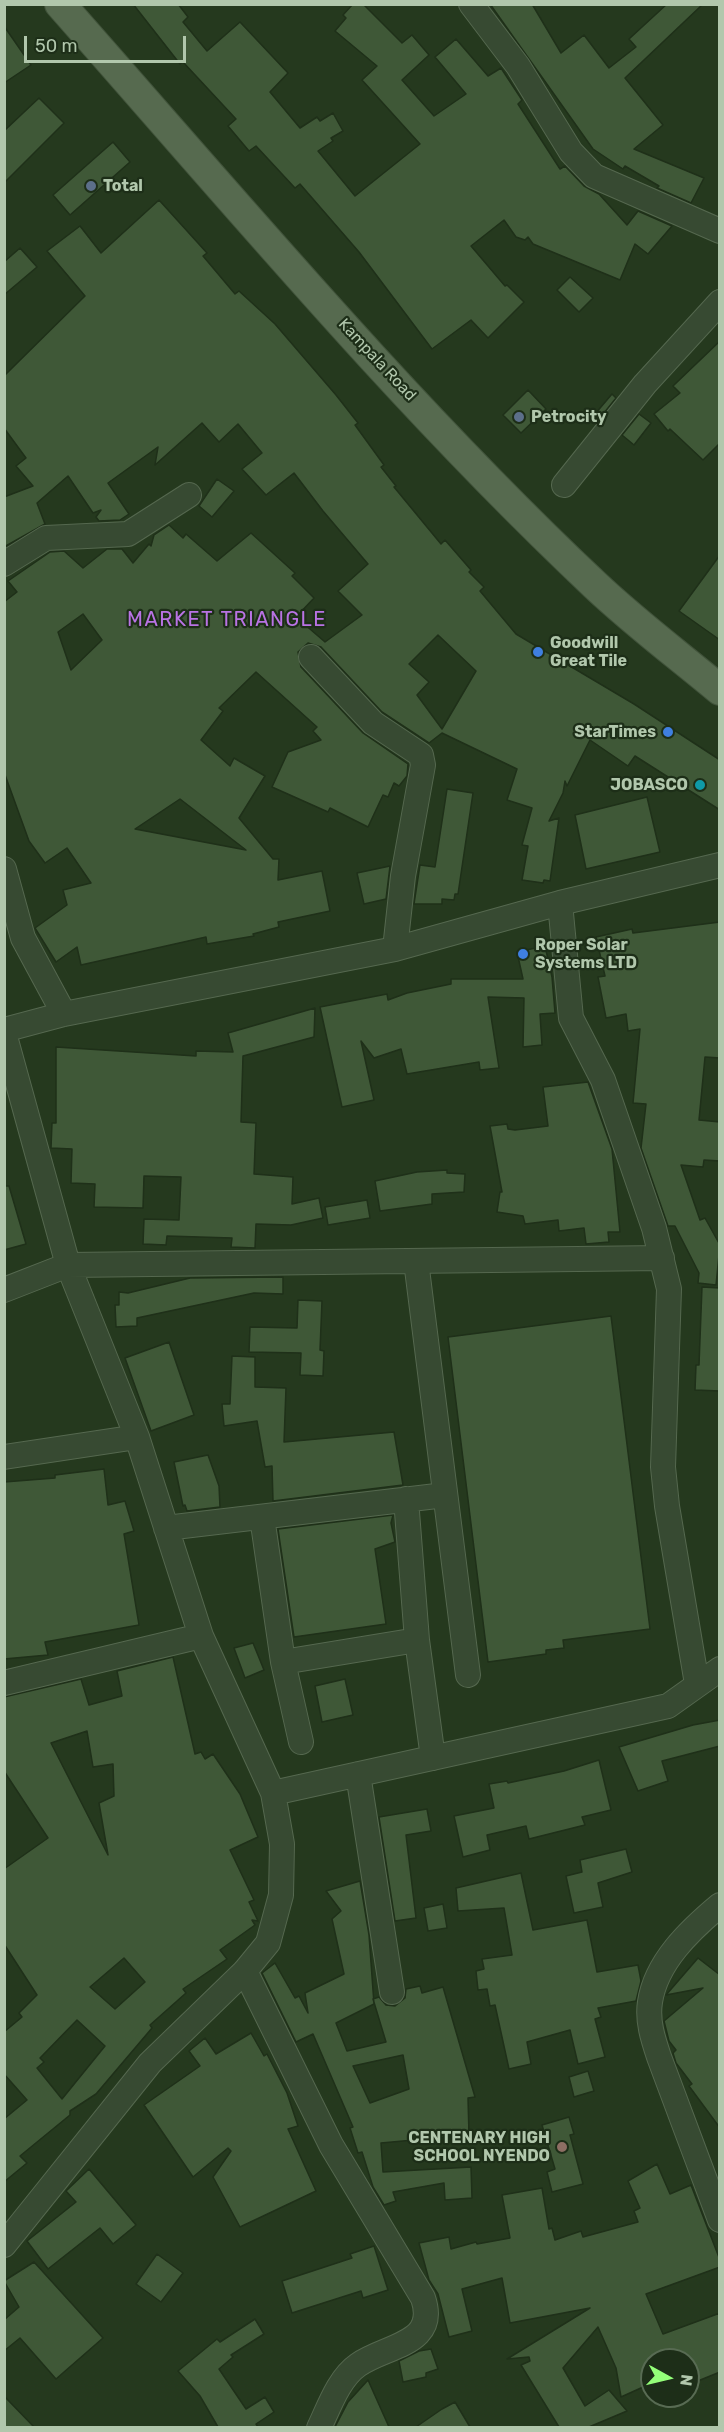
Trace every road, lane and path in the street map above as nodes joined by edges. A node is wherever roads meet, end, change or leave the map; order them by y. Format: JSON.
{"nodes":[{"id":1,"x":60,"y":4,"type":"edge"},
{"id":2,"x":471,"y":4,"type":"edge"},
{"id":3,"x":720,"y":231,"type":"edge"},
{"id":4,"x":720,"y":302,"type":"edge"},
{"id":5,"x":564,"y":485,"type":"dead end"},
{"id":6,"x":189,"y":495,"type":"dead end"},
{"id":7,"x":4,"y":564,"type":"edge"},
{"id":8,"x":311,"y":657,"type":"dead end"},
{"id":9,"x":720,"y":690,"type":"edge"},
{"id":10,"x":720,"y":865,"type":"edge"},
{"id":11,"x":4,"y":869,"type":"edge"},
{"id":12,"x":560,"y":903,"type":"junction"},
{"id":13,"x":395,"y":949,"type":"junction"},
{"id":14,"x":64,"y":1014,"type":"junction"},
{"id":15,"x":4,"y":1032,"type":"edge"},
{"id":16,"x":663,"y":1258,"type":"junction"},
{"id":17,"x":417,"y":1262,"type":"junction"},
{"id":18,"x":68,"y":1265,"type":"junction"},
{"id":19,"x":4,"y":1290,"type":"edge"},
{"id":20,"x":136,"y":1437,"type":"junction"},
{"id":21,"x":4,"y":1457,"type":"edge"},
{"id":22,"x":446,"y":1495,"type":"junction"},
{"id":23,"x":406,"y":1499,"type":"junction"},
{"id":24,"x":262,"y":1516,"type":"junction"},
{"id":25,"x":166,"y":1528,"type":"junction"},
{"id":26,"x":201,"y":1636,"type":"junction"},
{"id":27,"x":417,"y":1640,"type":"junction"},
{"id":28,"x":283,"y":1662,"type":"junction"},
{"id":29,"x":720,"y":1669,"type":"edge"},
{"id":30,"x":468,"y":1675,"type":"dead end"},
{"id":31,"x":4,"y":1683,"type":"edge"},
{"id":32,"x":697,"y":1684,"type":"junction"},
{"id":33,"x":301,"y":1742,"type":"dead end"},
{"id":34,"x":433,"y":1758,"type":"junction"},
{"id":35,"x":358,"y":1774,"type":"junction"},
{"id":36,"x":273,"y":1793,"type":"junction"},
{"id":37,"x":720,"y":1905,"type":"edge"},
{"id":38,"x":245,"y":1971,"type":"junction"},
{"id":39,"x":392,"y":1992,"type":"dead end"},
{"id":40,"x":720,"y":2220,"type":"edge"},
{"id":41,"x":4,"y":2245,"type":"edge"},
{"id":42,"x":319,"y":2427,"type":"edge"}],
"edges":[{"from":1,"to":9,"type":"main road","name":"Kampala Road"},
{"from":2,"to":3,"type":"street"},
{"from":4,"to":5,"type":"street"},
{"from":6,"to":7,"type":"street"},
{"from":8,"to":13,"type":"street"},
{"from":10,"to":12,"type":"street"},
{"from":11,"to":14,"type":"street"},
{"from":12,"to":13,"type":"street"},
{"from":12,"to":16,"type":"street"},
{"from":13,"to":14,"type":"street"},
{"from":14,"to":15,"type":"street"},
{"from":15,"to":18,"type":"street"},
{"from":16,"to":17,"type":"street"},
{"from":16,"to":32,"type":"street"},
{"from":17,"to":18,"type":"street"},
{"from":17,"to":22,"type":"street"},
{"from":18,"to":19,"type":"street"},
{"from":18,"to":20,"type":"street"},
{"from":20,"to":21,"type":"street"},
{"from":20,"to":25,"type":"street"},
{"from":22,"to":23,"type":"street"},
{"from":22,"to":30,"type":"street"},
{"from":23,"to":24,"type":"street"},
{"from":23,"to":27,"type":"street"},
{"from":24,"to":25,"type":"street"},
{"from":24,"to":28,"type":"street"},
{"from":25,"to":26,"type":"street"},
{"from":26,"to":31,"type":"street"},
{"from":26,"to":36,"type":"street"},
{"from":27,"to":28,"type":"street"},
{"from":27,"to":34,"type":"street"},
{"from":28,"to":33,"type":"street"},
{"from":29,"to":32,"type":"street"},
{"from":32,"to":34,"type":"street"},
{"from":34,"to":35,"type":"street"},
{"from":35,"to":36,"type":"street"},
{"from":35,"to":39,"type":"street"},
{"from":36,"to":38,"type":"street"},
{"from":37,"to":40,"type":"street"},
{"from":38,"to":41,"type":"street"},
{"from":38,"to":42,"type":"street"}]}
